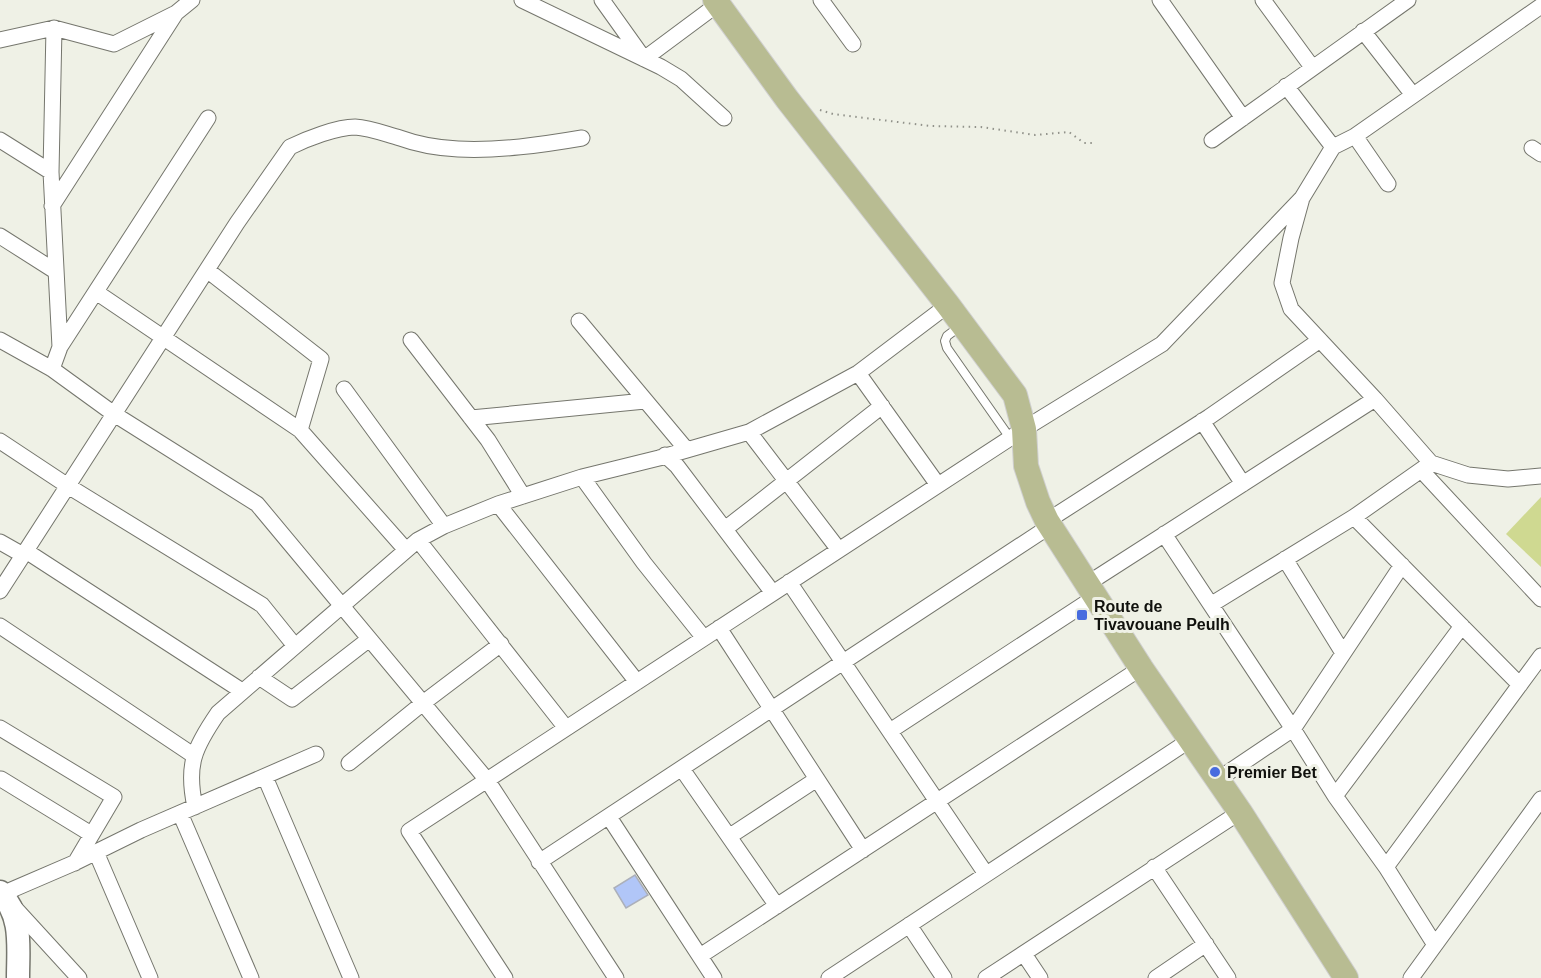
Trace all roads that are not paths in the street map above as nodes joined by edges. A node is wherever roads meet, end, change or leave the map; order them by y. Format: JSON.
{"nodes":[{"id":1,"x":192,"y":0,"type":"edge"},
{"id":2,"x":522,"y":0,"type":"edge"},
{"id":3,"x":602,"y":0,"type":"edge"},
{"id":4,"x":821,"y":0,"type":"edge"},
{"id":5,"x":1160,"y":0,"type":"edge"},
{"id":6,"x":1263,"y":0,"type":"edge"},
{"id":7,"x":1408,"y":0,"type":"edge"},
{"id":8,"x":716,"y":2,"type":"edge"},
{"id":9,"x":176,"y":13,"type":"junction"},
{"id":10,"x":1538,"y":15,"type":"edge"},
{"id":11,"x":54,"y":28,"type":"junction"},
{"id":12,"x":1363,"y":31,"type":"junction"},
{"id":13,"x":0,"y":40,"type":"edge"},
{"id":14,"x":853,"y":44,"type":"dead end"},
{"id":15,"x":644,"y":59,"type":"junction"},
{"id":16,"x":1312,"y":67,"type":"junction"},
{"id":17,"x":1286,"y":86,"type":"junction"},
{"id":18,"x":1413,"y":95,"type":"junction"},
{"id":19,"x":208,"y":118,"type":"dead end"},
{"id":20,"x":724,"y":118,"type":"dead end"},
{"id":21,"x":1243,"y":118,"type":"junction"},
{"id":22,"x":1355,"y":136,"type":"junction"},
{"id":23,"x":582,"y":138,"type":"dead end"},
{"id":24,"x":0,"y":140,"type":"edge"},
{"id":25,"x":1212,"y":140,"type":"dead end"},
{"id":26,"x":1333,"y":147,"type":"junction"},
{"id":27,"x":51,"y":172,"type":"junction"},
{"id":28,"x":1388,"y":184,"type":"dead end"},
{"id":29,"x":1302,"y":198,"type":"junction"},
{"id":30,"x":52,"y":206,"type":"junction"},
{"id":31,"x":0,"y":236,"type":"edge"},
{"id":32,"x":207,"y":270,"type":"junction"},
{"id":33,"x":55,"y":271,"type":"junction"},
{"id":34,"x":96,"y":292,"type":"junction"},
{"id":35,"x":948,"y":304,"type":"junction"},
{"id":36,"x":579,"y":321,"type":"dead end"},
{"id":37,"x":163,"y":338,"type":"junction"},
{"id":38,"x":0,"y":339,"type":"edge"},
{"id":39,"x":411,"y":340,"type":"dead end"},
{"id":40,"x":1320,"y":340,"type":"junction"},
{"id":41,"x":60,"y":347,"type":"junction"},
{"id":42,"x":52,"y":369,"type":"junction"},
{"id":43,"x":858,"y":373,"type":"junction"},
{"id":44,"x":344,"y":389,"type":"dead end"},
{"id":45,"x":1375,"y":399,"type":"junction"},
{"id":46,"x":645,"y":401,"type":"junction"},
{"id":47,"x":882,"y":406,"type":"junction"},
{"id":48,"x":114,"y":414,"type":"junction"},
{"id":49,"x":471,"y":418,"type":"junction"},
{"id":50,"x":1202,"y":421,"type":"junction"},
{"id":51,"x":300,"y":430,"type":"junction"},
{"id":52,"x":749,"y":432,"type":"junction"},
{"id":53,"x":1017,"y":433,"type":"junction"},
{"id":54,"x":0,"y":441,"type":"edge"},
{"id":55,"x":686,"y":449,"type":"junction"},
{"id":56,"x":665,"y":455,"type":"junction"},
{"id":57,"x":1426,"y":467,"type":"junction"},
{"id":58,"x":1541,"y":476,"type":"edge"},
{"id":59,"x":582,"y":477,"type":"junction"},
{"id":60,"x":786,"y":481,"type":"junction"},
{"id":61,"x":1243,"y":484,"type":"junction"},
{"id":62,"x":938,"y":485,"type":"junction"},
{"id":63,"x":68,"y":486,"type":"junction"},
{"id":64,"x":523,"y":496,"type":"junction"},
{"id":65,"x":498,"y":504,"type":"junction"},
{"id":66,"x":1354,"y":517,"type":"junction"},
{"id":67,"x":1048,"y":524,"type":"junction"},
{"id":68,"x":444,"y":526,"type":"junction"},
{"id":69,"x":725,"y":529,"type":"junction"},
{"id":70,"x":1164,"y":534,"type":"junction"},
{"id":71,"x":418,"y":540,"type":"junction"},
{"id":72,"x":0,"y":542,"type":"edge"},
{"id":73,"x":406,"y":550,"type":"junction"},
{"id":74,"x":839,"y":550,"type":"junction"},
{"id":75,"x":24,"y":553,"type":"junction"},
{"id":76,"x":1285,"y":559,"type":"junction"},
{"id":77,"x":1402,"y":565,"type":"junction"},
{"id":78,"x":789,"y":582,"type":"junction"},
{"id":79,"x":0,"y":591,"type":"edge"},
{"id":80,"x":1091,"y":591,"type":"junction"},
{"id":81,"x":773,"y":593,"type":"junction"},
{"id":82,"x":1541,"y":599,"type":"edge"},
{"id":83,"x":1212,"y":604,"type":"junction"},
{"id":84,"x":342,"y":605,"type":"junction"},
{"id":85,"x":0,"y":626,"type":"edge"},
{"id":86,"x":1462,"y":626,"type":"junction"},
{"id":87,"x":719,"y":628,"type":"junction"},
{"id":88,"x":704,"y":638,"type":"junction"},
{"id":89,"x":368,"y":640,"type":"junction"},
{"id":90,"x":501,"y":644,"type":"junction"},
{"id":91,"x":295,"y":646,"type":"junction"},
{"id":92,"x":1343,"y":653,"type":"junction"},
{"id":93,"x":1541,"y":656,"type":"edge"},
{"id":94,"x":843,"y":661,"type":"junction"},
{"id":95,"x":1141,"y":668,"type":"junction"},
{"id":96,"x":259,"y":678,"type":"junction"},
{"id":97,"x":637,"y":682,"type":"junction"},
{"id":98,"x":1520,"y":685,"type":"junction"},
{"id":99,"x":242,"y":691,"type":"junction"},
{"id":100,"x":423,"y":703,"type":"junction"},
{"id":101,"x":771,"y":708,"type":"junction"},
{"id":102,"x":0,"y":728,"type":"edge"},
{"id":103,"x":566,"y":728,"type":"junction"},
{"id":104,"x":1293,"y":729,"type":"junction"},
{"id":105,"x":890,"y":731,"type":"junction"},
{"id":106,"x":1190,"y":741,"type":"junction"},
{"id":107,"x":316,"y":754,"type":"dead end"},
{"id":108,"x":194,"y":755,"type":"junction"},
{"id":109,"x":349,"y":763,"type":"dead end"},
{"id":110,"x":682,"y":769,"type":"junction"},
{"id":111,"x":265,"y":777,"type":"junction"},
{"id":112,"x":1,"y":779,"type":"edge"},
{"id":113,"x":817,"y":779,"type":"junction"},
{"id":114,"x":487,"y":780,"type":"junction"},
{"id":115,"x":1217,"y":780,"type":"junction"},
{"id":116,"x":1335,"y":796,"type":"junction"},
{"id":117,"x":1541,"y":799,"type":"edge"},
{"id":118,"x":937,"y":802,"type":"junction"},
{"id":119,"x":195,"y":807,"type":"junction"},
{"id":120,"x":1240,"y":812,"type":"junction"},
{"id":121,"x":180,"y":813,"type":"junction"},
{"id":122,"x":609,"y":817,"type":"junction"},
{"id":123,"x":92,"y":834,"type":"junction"},
{"id":124,"x":730,"y":836,"type":"junction"},
{"id":125,"x":863,"y":850,"type":"junction"},
{"id":126,"x":96,"y":852,"type":"junction"},
{"id":127,"x":539,"y":862,"type":"junction"},
{"id":128,"x":75,"y":863,"type":"junction"},
{"id":129,"x":1154,"y":867,"type":"junction"},
{"id":130,"x":1386,"y":867,"type":"junction"},
{"id":131,"x":986,"y":874,"type":"junction"},
{"id":132,"x":3,"y":895,"type":"edge"},
{"id":133,"x":777,"y":906,"type":"junction"},
{"id":134,"x":909,"y":925,"type":"junction"},
{"id":135,"x":1206,"y":944,"type":"junction"},
{"id":136,"x":1435,"y":945,"type":"junction"},
{"id":137,"x":1024,"y":954,"type":"junction"},
{"id":138,"x":700,"y":956,"type":"junction"},
{"id":139,"x":836,"y":976,"type":"edge"},
{"id":140,"x":18,"y":978,"type":"edge"},
{"id":141,"x":79,"y":978,"type":"edge"},
{"id":142,"x":150,"y":978,"type":"edge"},
{"id":143,"x":251,"y":978,"type":"edge"},
{"id":144,"x":351,"y":978,"type":"edge"},
{"id":145,"x":505,"y":978,"type":"edge"},
{"id":146,"x":616,"y":978,"type":"edge"},
{"id":147,"x":714,"y":978,"type":"edge"},
{"id":148,"x":944,"y":978,"type":"edge"},
{"id":149,"x":986,"y":978,"type":"edge"},
{"id":150,"x":1040,"y":978,"type":"edge"},
{"id":151,"x":1156,"y":978,"type":"edge"},
{"id":152,"x":1228,"y":978,"type":"edge"},
{"id":153,"x":1347,"y":978,"type":"edge"},
{"id":154,"x":1411,"y":978,"type":"edge"}],
"edges":[{"from":1,"to":9,"type":"street"},
{"from":2,"to":15,"type":"street"},
{"from":3,"to":15,"type":"street"},
{"from":4,"to":14,"type":"street"},
{"from":5,"to":21,"type":"street"},
{"from":6,"to":16,"type":"street"},
{"from":7,"to":12,"type":"street"},
{"from":8,"to":15,"type":"street"},
{"from":8,"to":35,"type":"main road"},
{"from":9,"to":11,"type":"street"},
{"from":9,"to":30,"type":"street"},
{"from":10,"to":18,"type":"street"},
{"from":11,"to":13,"type":"street"},
{"from":11,"to":27,"type":"street"},
{"from":12,"to":16,"type":"street"},
{"from":12,"to":18,"type":"street"},
{"from":15,"to":20,"type":"street"},
{"from":16,"to":17,"type":"street"},
{"from":17,"to":21,"type":"street"},
{"from":17,"to":26,"type":"street"},
{"from":18,"to":22,"type":"street"},
{"from":19,"to":34,"type":"street"},
{"from":21,"to":25,"type":"street"},
{"from":22,"to":26,"type":"street"},
{"from":22,"to":28,"type":"street"},
{"from":23,"to":32,"type":"street"},
{"from":24,"to":27,"type":"street"},
{"from":26,"to":29,"type":"street"},
{"from":27,"to":30,"type":"street"},
{"from":29,"to":40,"type":"street"},
{"from":29,"to":53,"type":"street"},
{"from":30,"to":33,"type":"street"},
{"from":31,"to":33,"type":"street"},
{"from":32,"to":37,"type":"street"},
{"from":32,"to":51,"type":"street"},
{"from":33,"to":41,"type":"street"},
{"from":34,"to":37,"type":"street"},
{"from":34,"to":41,"type":"street"},
{"from":35,"to":43,"type":"street"},
{"from":35,"to":53,"type":"main road"},
{"from":36,"to":46,"type":"street"},
{"from":37,"to":48,"type":"street"},
{"from":37,"to":51,"type":"street"},
{"from":38,"to":42,"type":"street"},
{"from":39,"to":49,"type":"street"},
{"from":40,"to":45,"type":"street"},
{"from":40,"to":50,"type":"street"},
{"from":41,"to":42,"type":"street"},
{"from":42,"to":48,"type":"street"},
{"from":43,"to":47,"type":"street"},
{"from":43,"to":52,"type":"street"},
{"from":44,"to":68,"type":"street"},
{"from":45,"to":57,"type":"street"},
{"from":45,"to":61,"type":"street"},
{"from":46,"to":49,"type":"street"},
{"from":46,"to":55,"type":"street"},
{"from":47,"to":60,"type":"street"},
{"from":47,"to":62,"type":"street"},
{"from":48,"to":63,"type":"street"},
{"from":48,"to":84,"type":"street"},
{"from":49,"to":64,"type":"street"},
{"from":50,"to":61,"type":"street"},
{"from":50,"to":67,"type":"street"},
{"from":51,"to":73,"type":"street"},
{"from":52,"to":55,"type":"street"},
{"from":52,"to":60,"type":"street"},
{"from":53,"to":62,"type":"street"},
{"from":53,"to":67,"type":"main road"},
{"from":54,"to":63,"type":"street"},
{"from":55,"to":56,"type":"street"},
{"from":56,"to":59,"type":"street"},
{"from":56,"to":69,"type":"street"},
{"from":57,"to":58,"type":"street"},
{"from":57,"to":66,"type":"street"},
{"from":57,"to":82,"type":"street"},
{"from":59,"to":64,"type":"street"},
{"from":59,"to":88,"type":"street"},
{"from":60,"to":69,"type":"street"},
{"from":60,"to":74,"type":"street"},
{"from":61,"to":70,"type":"street"},
{"from":62,"to":74,"type":"street"},
{"from":63,"to":75,"type":"street"},
{"from":63,"to":91,"type":"street"},
{"from":64,"to":65,"type":"street"},
{"from":65,"to":68,"type":"street"},
{"from":65,"to":97,"type":"street"},
{"from":66,"to":76,"type":"street"},
{"from":66,"to":77,"type":"street"},
{"from":67,"to":80,"type":"main road"},
{"from":67,"to":94,"type":"street"},
{"from":68,"to":71,"type":"street"},
{"from":69,"to":81,"type":"street"},
{"from":70,"to":80,"type":"street"},
{"from":70,"to":83,"type":"street"},
{"from":71,"to":73,"type":"street"},
{"from":71,"to":90,"type":"street"},
{"from":72,"to":75,"type":"street"},
{"from":73,"to":84,"type":"street"},
{"from":74,"to":78,"type":"street"},
{"from":75,"to":79,"type":"street"},
{"from":75,"to":99,"type":"street"},
{"from":76,"to":83,"type":"street"},
{"from":76,"to":92,"type":"street"},
{"from":77,"to":86,"type":"street"},
{"from":77,"to":92,"type":"street"},
{"from":78,"to":81,"type":"street"},
{"from":78,"to":94,"type":"street"},
{"from":80,"to":95,"type":"main road"},
{"from":80,"to":105,"type":"street"},
{"from":81,"to":87,"type":"street"},
{"from":83,"to":104,"type":"street"},
{"from":84,"to":89,"type":"street"},
{"from":84,"to":91,"type":"street"},
{"from":85,"to":108,"type":"street"},
{"from":86,"to":98,"type":"street"},
{"from":86,"to":116,"type":"street"},
{"from":87,"to":88,"type":"street"},
{"from":87,"to":101,"type":"street"},
{"from":88,"to":97,"type":"street"},
{"from":89,"to":96,"type":"street"},
{"from":89,"to":100,"type":"street"},
{"from":90,"to":100,"type":"street"},
{"from":90,"to":103,"type":"street"},
{"from":91,"to":96,"type":"street"},
{"from":92,"to":104,"type":"street"},
{"from":93,"to":98,"type":"street"},
{"from":94,"to":101,"type":"street"},
{"from":94,"to":105,"type":"street"},
{"from":95,"to":106,"type":"main road"},
{"from":95,"to":118,"type":"street"},
{"from":96,"to":99,"type":"street"},
{"from":97,"to":103,"type":"street"},
{"from":98,"to":130,"type":"street"},
{"from":99,"to":108,"type":"street"},
{"from":100,"to":109,"type":"street"},
{"from":100,"to":114,"type":"street"},
{"from":101,"to":110,"type":"street"},
{"from":101,"to":113,"type":"street"},
{"from":102,"to":123,"type":"street"},
{"from":103,"to":114,"type":"street"},
{"from":104,"to":115,"type":"street"},
{"from":104,"to":116,"type":"street"},
{"from":105,"to":118,"type":"street"},
{"from":106,"to":115,"type":"main road"},
{"from":106,"to":131,"type":"street"},
{"from":107,"to":111,"type":"street"},
{"from":108,"to":119,"type":"street"},
{"from":110,"to":122,"type":"street"},
{"from":110,"to":124,"type":"street"},
{"from":111,"to":119,"type":"street"},
{"from":111,"to":144,"type":"street"},
{"from":112,"to":123,"type":"street"},
{"from":113,"to":124,"type":"street"},
{"from":113,"to":125,"type":"street"},
{"from":114,"to":127,"type":"street"},
{"from":114,"to":145,"type":"street"},
{"from":115,"to":120,"type":"main road"},
{"from":116,"to":130,"type":"street"},
{"from":117,"to":136,"type":"street"},
{"from":118,"to":125,"type":"street"},
{"from":118,"to":131,"type":"street"},
{"from":119,"to":121,"type":"street"},
{"from":120,"to":129,"type":"street"},
{"from":120,"to":153,"type":"main road"},
{"from":121,"to":126,"type":"street"},
{"from":121,"to":143,"type":"street"},
{"from":122,"to":127,"type":"street"},
{"from":122,"to":138,"type":"street"},
{"from":123,"to":128,"type":"street"},
{"from":124,"to":133,"type":"street"},
{"from":125,"to":133,"type":"street"},
{"from":126,"to":128,"type":"street"},
{"from":126,"to":142,"type":"street"},
{"from":127,"to":146,"type":"street"},
{"from":128,"to":132,"type":"street"},
{"from":129,"to":135,"type":"street"},
{"from":129,"to":137,"type":"street"},
{"from":130,"to":136,"type":"street"},
{"from":131,"to":134,"type":"street"},
{"from":132,"to":140,"type":"street"},
{"from":132,"to":141,"type":"street"},
{"from":133,"to":138,"type":"street"},
{"from":134,"to":139,"type":"street"},
{"from":134,"to":148,"type":"street"},
{"from":135,"to":151,"type":"street"},
{"from":135,"to":152,"type":"street"},
{"from":136,"to":154,"type":"street"},
{"from":137,"to":149,"type":"street"},
{"from":137,"to":150,"type":"street"},
{"from":138,"to":147,"type":"street"}]}
